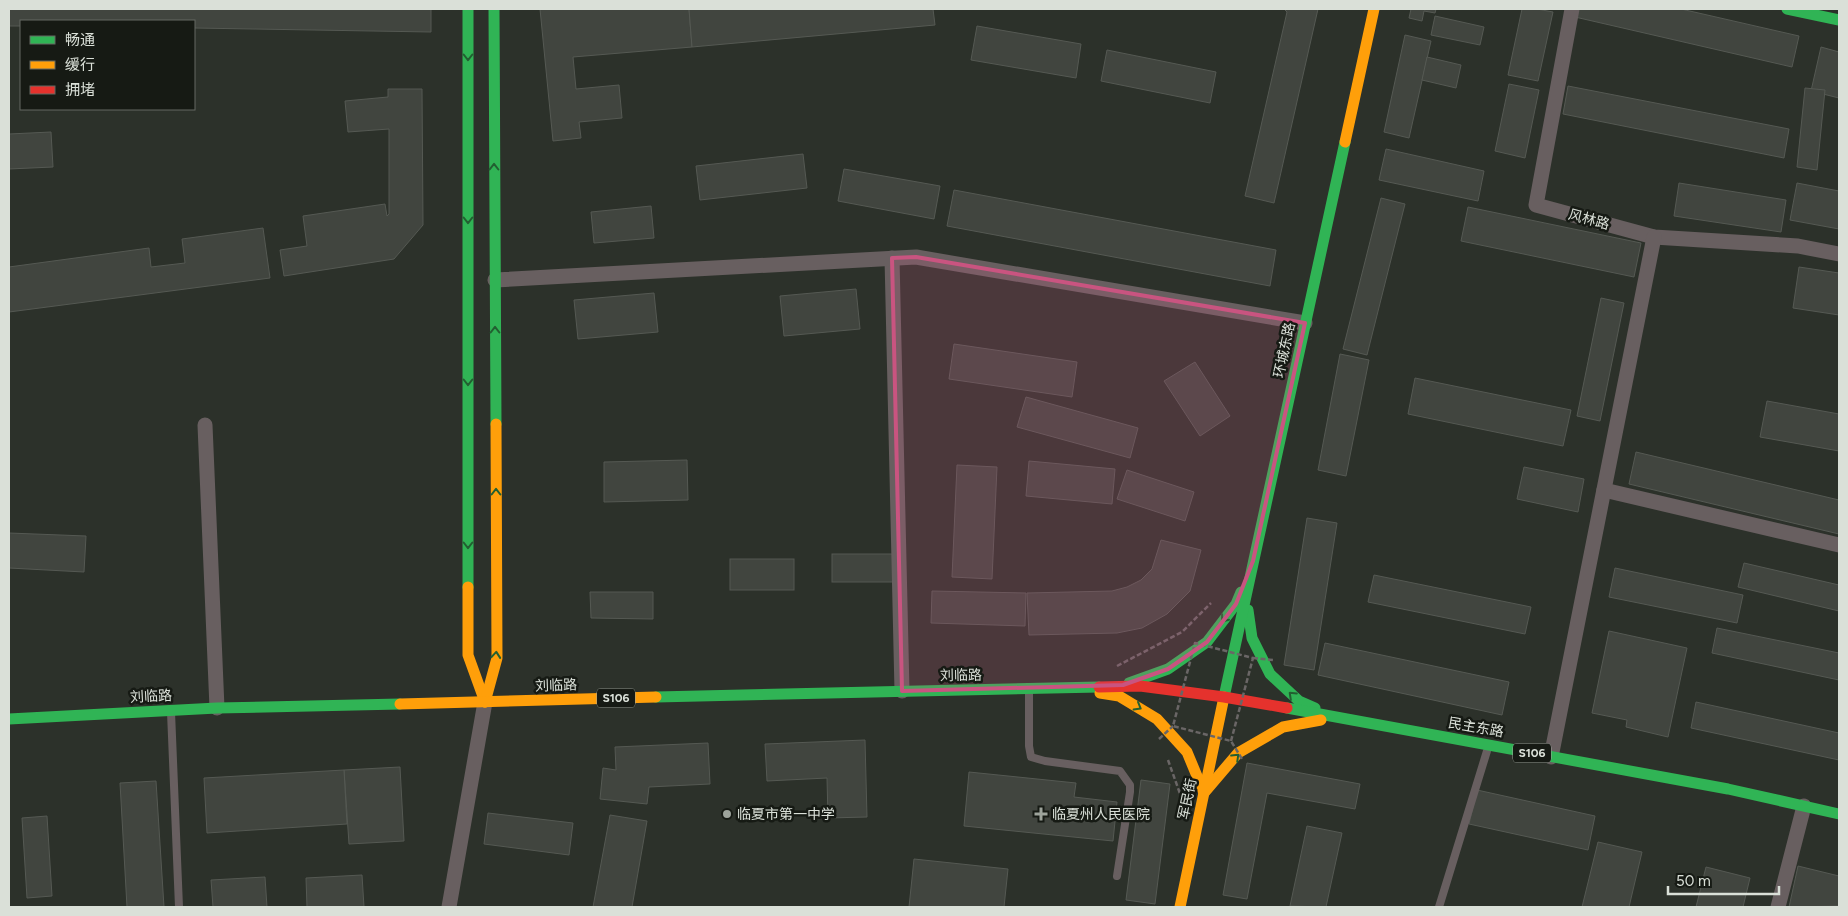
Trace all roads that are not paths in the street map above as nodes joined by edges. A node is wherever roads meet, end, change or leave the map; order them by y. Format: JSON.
{"nodes":[{"id":1,"x":468,"y":9,"type":"edge"},
{"id":2,"x":494,"y":9,"type":"edge"},
{"id":3,"x":1374,"y":9,"type":"edge"},
{"id":4,"x":1572,"y":9,"type":"edge"},
{"id":5,"x":1787,"y":9,"type":"edge"},
{"id":6,"x":1839,"y":20,"type":"edge"},
{"id":7,"x":1654,"y":237,"type":"junction"},
{"id":8,"x":1839,"y":254,"type":"edge"},
{"id":9,"x":892,"y":258,"type":"junction"},
{"id":10,"x":495,"y":280,"type":"junction"},
{"id":11,"x":1305,"y":322,"type":"junction"},
{"id":12,"x":205,"y":425,"type":"dead end"},
{"id":13,"x":1604,"y":490,"type":"junction"},
{"id":14,"x":1839,"y":545,"type":"edge"},
{"id":15,"x":1254,"y":560,"type":"junction"},
{"id":16,"x":1075,"y":688,"type":"junction"},
{"id":17,"x":1030,"y":689,"type":"junction"},
{"id":18,"x":902,"y":691,"type":"junction"},
{"id":19,"x":1224,"y":697,"type":"junction"},
{"id":20,"x":485,"y":702,"type":"junction"},
{"id":21,"x":217,"y":708,"type":"junction"},
{"id":22,"x":171,"y":710,"type":"junction"},
{"id":23,"x":1335,"y":717,"type":"junction"},
{"id":24,"x":9,"y":719,"type":"edge"},
{"id":25,"x":1487,"y":751,"type":"dead end"},
{"id":26,"x":1551,"y":756,"type":"junction"},
{"id":27,"x":1204,"y":793,"type":"junction"},
{"id":28,"x":1804,"y":806,"type":"junction"},
{"id":29,"x":1839,"y":814,"type":"edge"},
{"id":30,"x":1117,"y":876,"type":"dead end"},
{"id":31,"x":179,"y":907,"type":"edge"},
{"id":32,"x":449,"y":907,"type":"edge"},
{"id":33,"x":1180,"y":907,"type":"edge"},
{"id":34,"x":1439,"y":907,"type":"edge"},
{"id":35,"x":1778,"y":907,"type":"edge"}],
"edges":[{"from":1,"to":20,"type":"main road","one_way":true},
{"from":10,"to":2,"type":"main road","one_way":true},
{"from":3,"to":11,"type":"main road","name":"环城东路"},
{"from":4,"to":7,"type":"street","name":"风林路"},
{"from":5,"to":6,"type":"main road"},
{"from":7,"to":8,"type":"street","name":"风林路"},
{"from":7,"to":13,"type":"street"},
{"from":9,"to":10,"type":"street"},
{"from":9,"to":11,"type":"street"},
{"from":9,"to":18,"type":"street"},
{"from":20,"to":10,"type":"main road","one_way":true},
{"from":11,"to":15,"type":"main road","name":"环城东路"},
{"from":12,"to":21,"type":"street"},
{"from":13,"to":14,"type":"street"},
{"from":13,"to":26,"type":"street"},
{"from":15,"to":16,"type":"main road","one_way":true},
{"from":15,"to":19,"type":"main road","name":"环城东路"},
{"from":23,"to":15,"type":"main road","one_way":true},
{"from":16,"to":17,"type":"main road","name":"刘临路","number":"S106"},
{"from":16,"to":19,"type":"main road","name":"刘临路","number":"S106"},
{"from":16,"to":27,"type":"main road","one_way":true},
{"from":17,"to":18,"type":"main road","name":"刘临路","number":"S106"},
{"from":17,"to":30,"type":"lane"},
{"from":18,"to":20,"type":"main road","name":"刘临路","number":"S106"},
{"from":19,"to":23,"type":"main road","name":"民主东路","number":"S106"},
{"from":19,"to":27,"type":"main road","name":"军民街"},
{"from":20,"to":21,"type":"main road","name":"刘临路","number":"S106"},
{"from":20,"to":32,"type":"street"},
{"from":21,"to":22,"type":"main road","name":"刘临路","number":"S106"},
{"from":22,"to":24,"type":"main road","name":"刘临路","number":"S106"},
{"from":22,"to":31,"type":"lane"},
{"from":23,"to":26,"type":"main road","name":"民主东路","number":"S106"},
{"from":27,"to":23,"type":"main road","one_way":true},
{"from":25,"to":34,"type":"lane"},
{"from":26,"to":28,"type":"main road","name":"民主东路","number":"S106"},
{"from":27,"to":33,"type":"main road","name":"军民街"},
{"from":28,"to":29,"type":"main road","name":"民主东路","number":"S106"},
{"from":28,"to":35,"type":"street"}]}
